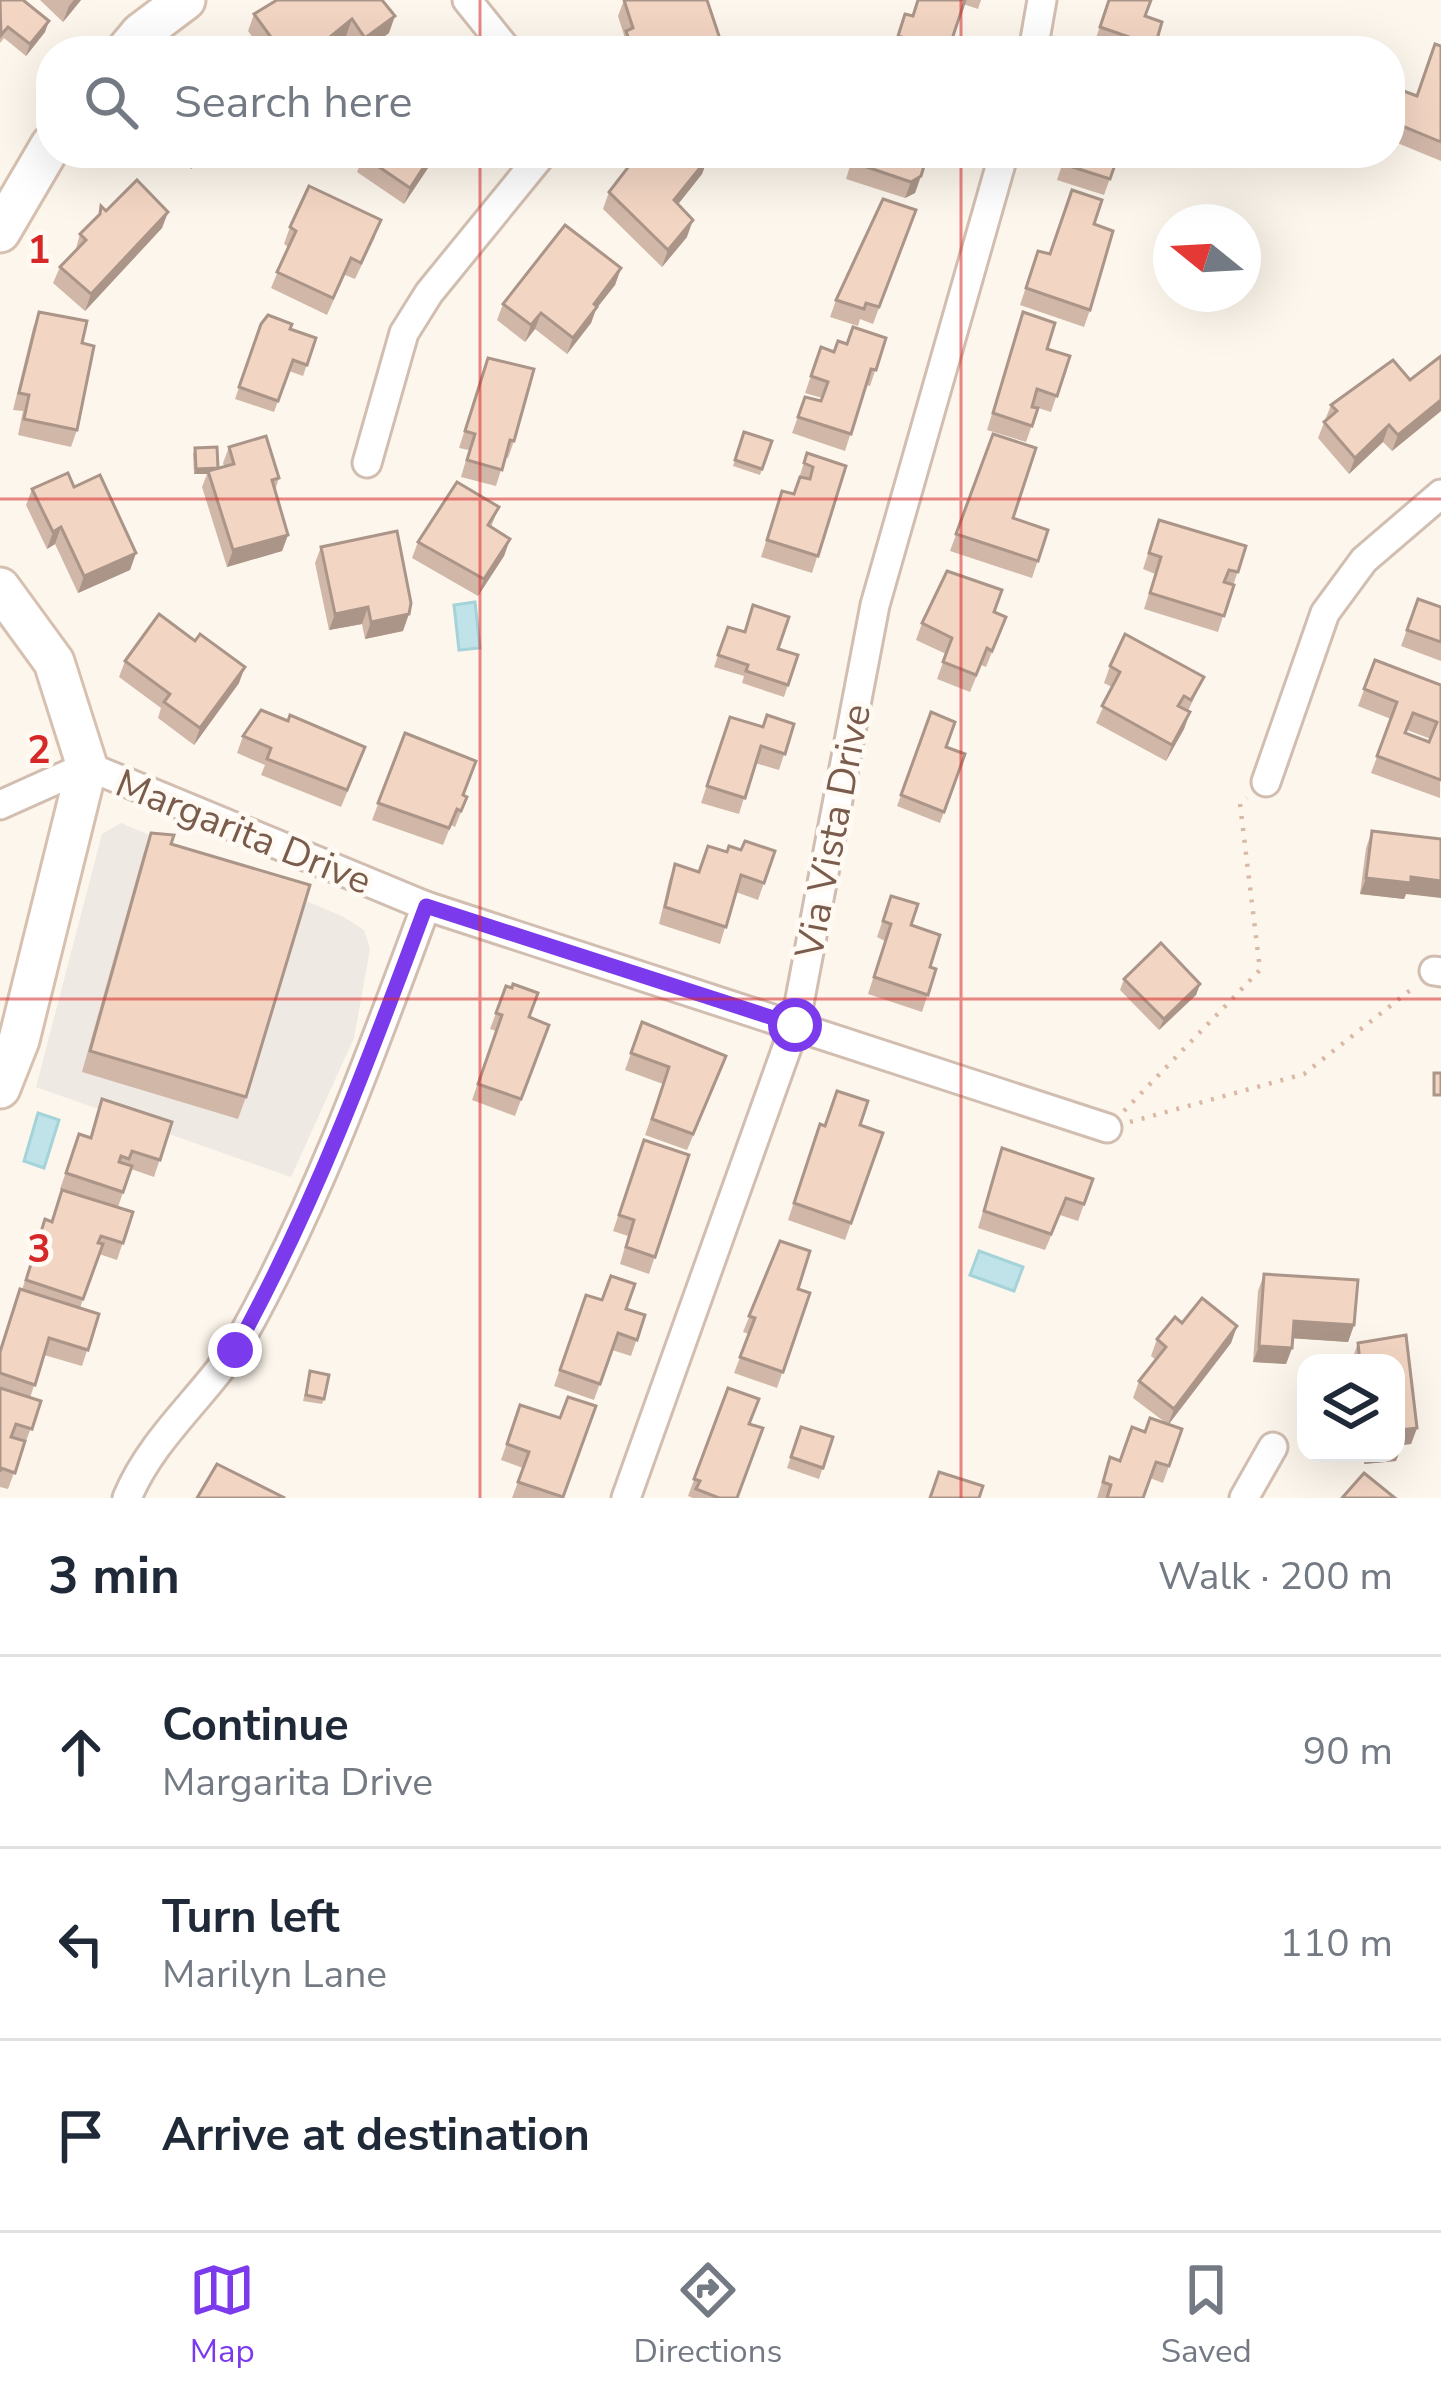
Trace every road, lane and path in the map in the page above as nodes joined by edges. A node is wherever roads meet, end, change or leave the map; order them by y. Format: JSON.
{"nodes":[{"id":1,"x":185,"y":0,"type":"edge"},
{"id":2,"x":467,"y":0,"type":"edge"},
{"id":3,"x":1042,"y":0,"type":"edge"},
{"id":4,"x":138,"y":36,"type":"edge"},
{"id":5,"x":496,"y":36,"type":"edge"},
{"id":6,"x":1036,"y":36,"type":"edge"},
{"id":7,"x":38,"y":168,"type":"edge"},
{"id":8,"x":531,"y":168,"type":"edge"},
{"id":9,"x":1000,"y":168,"type":"edge"},
{"id":10,"x":0,"y":232,"type":"edge"},
{"id":11,"x":367,"y":463,"type":"dead end"},
{"id":12,"x":1441,"y":494,"type":"edge"},
{"id":13,"x":0,"y":588,"type":"edge"},
{"id":14,"x":87,"y":766,"type":"junction"},
{"id":15,"x":1266,"y":782,"type":"joint"},
{"id":16,"x":0,"y":805,"type":"edge"},
{"id":17,"x":426,"y":906,"type":"junction"},
{"id":18,"x":1438,"y":972,"type":"edge"},
{"id":19,"x":795,"y":1025,"type":"junction"},
{"id":20,"x":0,"y":1088,"type":"edge"},
{"id":21,"x":1108,"y":1128,"type":"junction"},
{"id":22,"x":1273,"y":1448,"type":"dead end"},
{"id":23,"x":127,"y":1498,"type":"edge"},
{"id":24,"x":626,"y":1498,"type":"edge"},
{"id":25,"x":1244,"y":1498,"type":"edge"}],
"edges":[{"from":1,"to":4,"type":"street"},
{"from":2,"to":5,"type":"street"},
{"from":3,"to":6,"type":"street"},
{"from":7,"to":10,"type":"street"},
{"from":8,"to":11,"type":"street"},
{"from":9,"to":19,"type":"street","name":"Via Vista Drive"},
{"from":12,"to":15,"type":"street"},
{"from":13,"to":14,"type":"street"},
{"from":14,"to":16,"type":"street","name":"Margarita Drive"},
{"from":14,"to":17,"type":"street","name":"Margarita Drive"},
{"from":14,"to":20,"type":"street"},
{"from":15,"to":21,"type":"path"},
{"from":17,"to":19,"type":"street","name":"Margarita Drive"},
{"from":17,"to":23,"type":"street"},
{"from":18,"to":21,"type":"path"},
{"from":19,"to":21,"type":"street","name":"Margarita Drive"},
{"from":19,"to":24,"type":"street","name":"Via Vista Drive"},
{"from":22,"to":25,"type":"street"}]}
